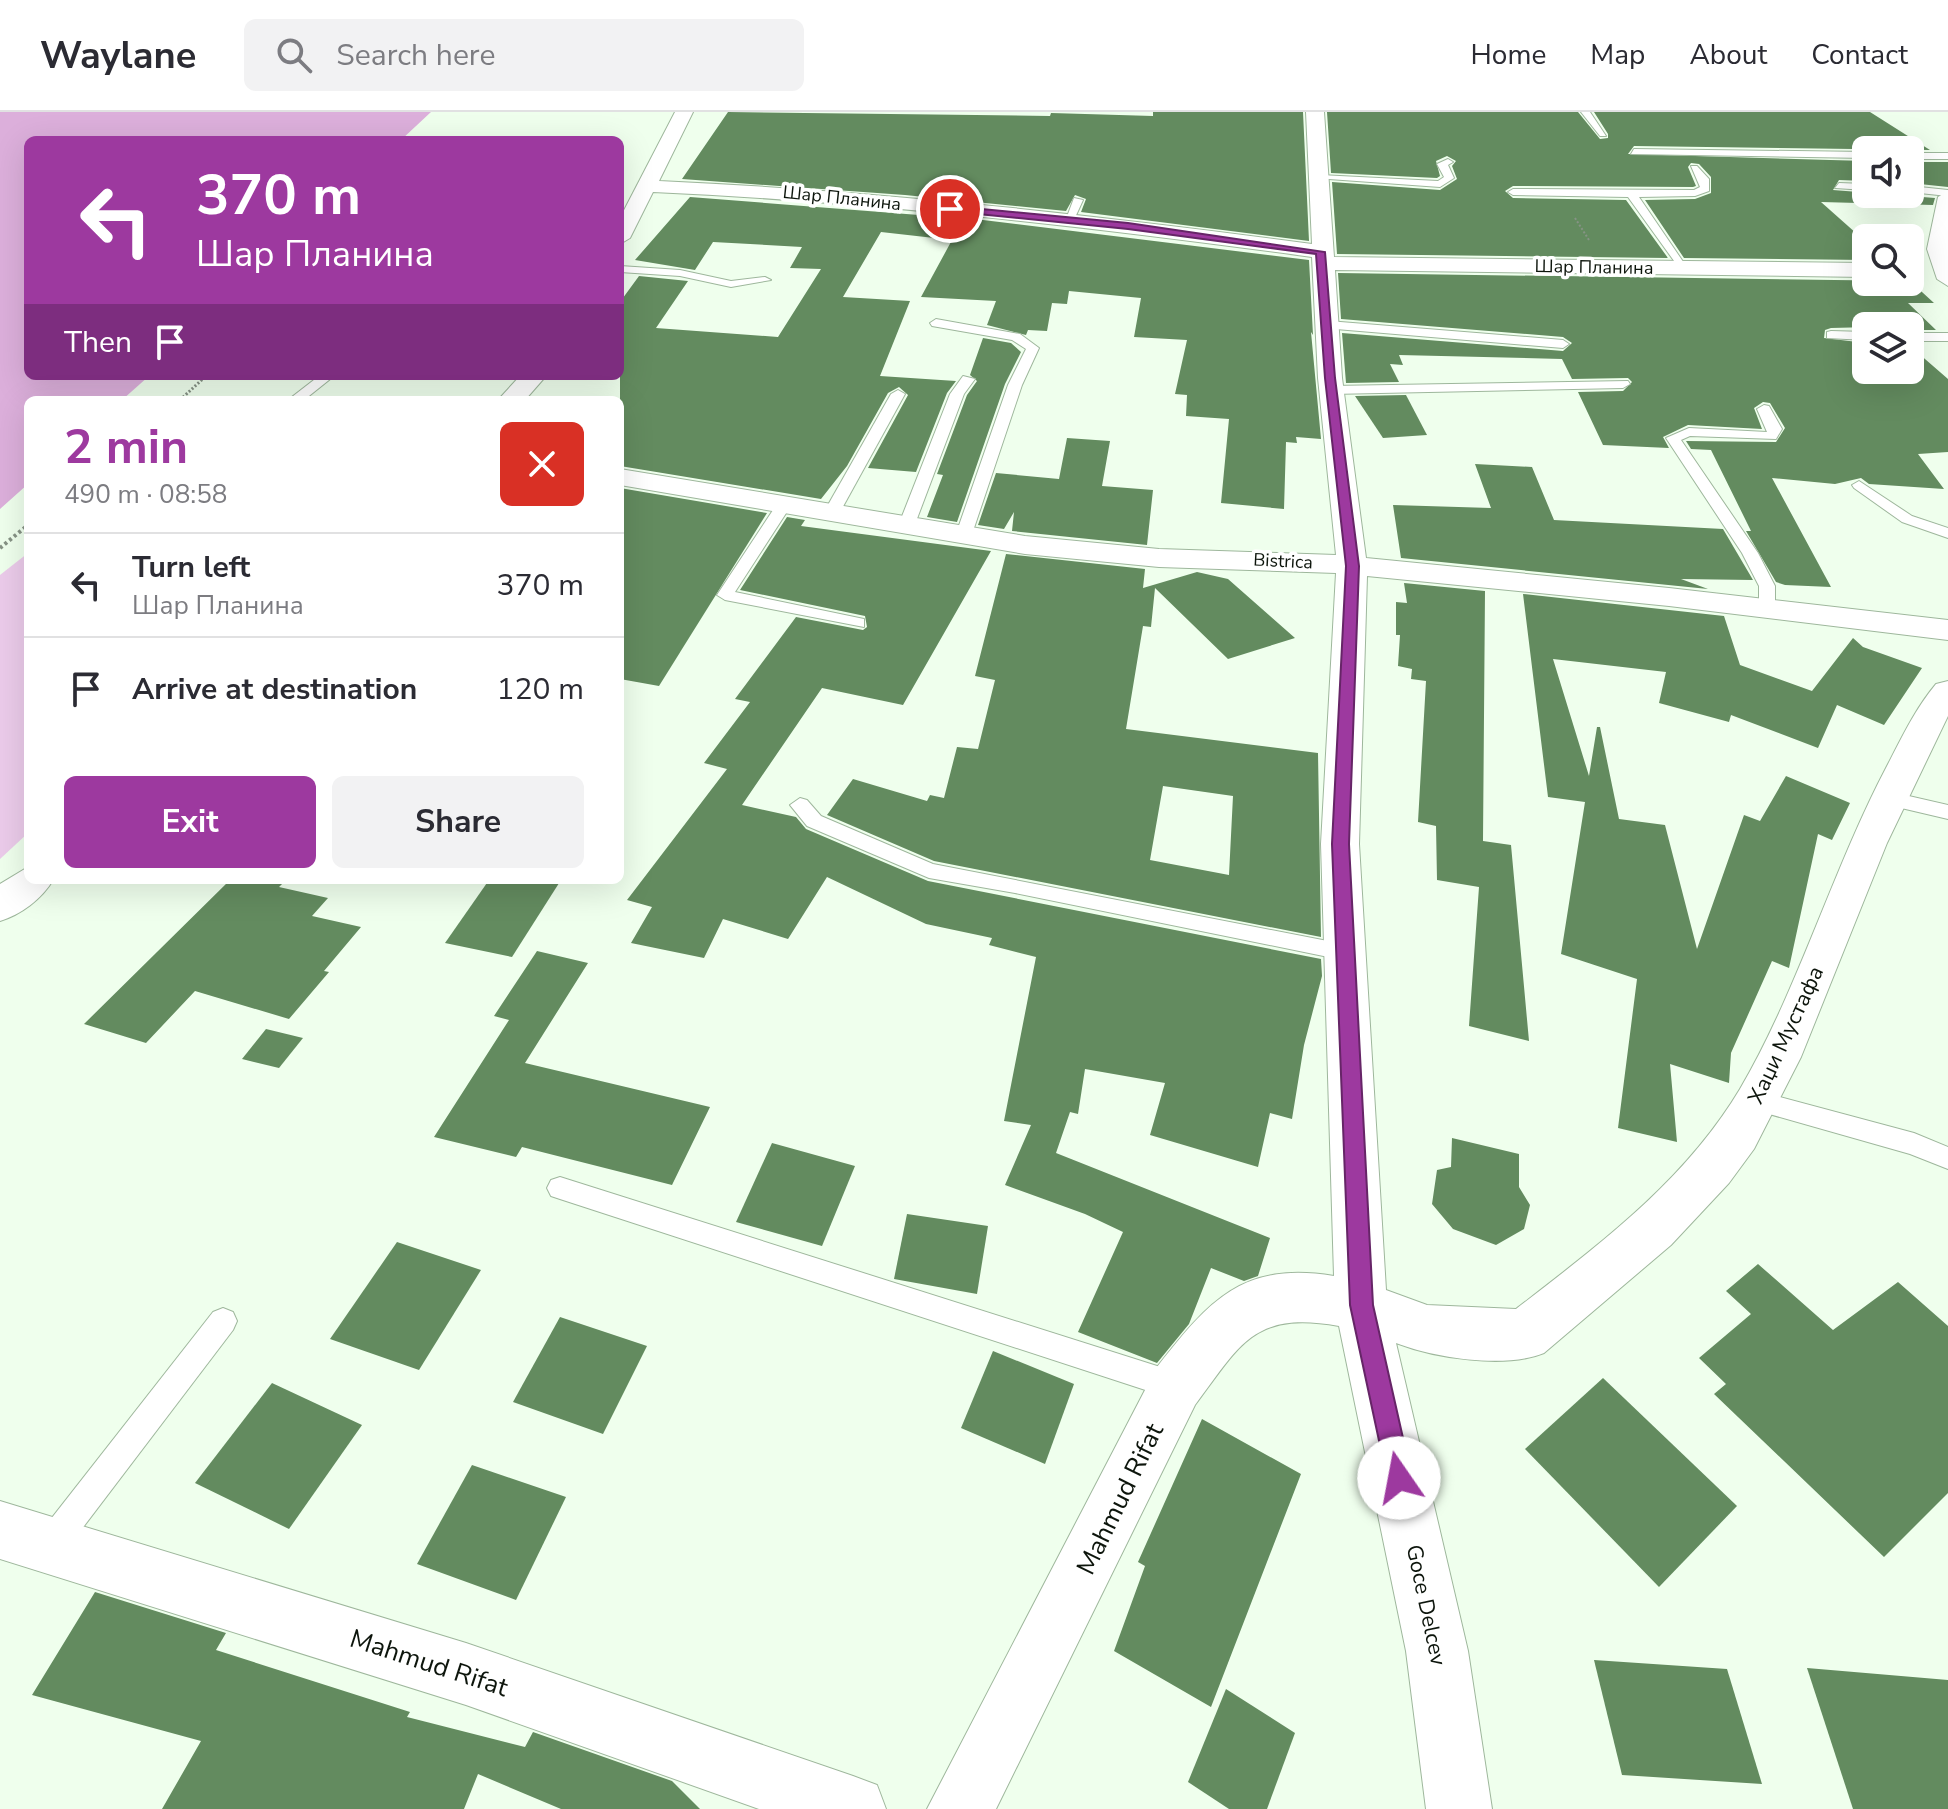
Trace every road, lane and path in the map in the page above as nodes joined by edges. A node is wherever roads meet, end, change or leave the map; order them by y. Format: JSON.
{"nodes":[{"id":1,"x":684,"y":112,"type":"edge"},
{"id":2,"x":1315,"y":112,"type":"edge"},
{"id":3,"x":1585,"y":112,"type":"edge"},
{"id":4,"x":1603,"y":134,"type":"dead end"},
{"id":5,"x":1634,"y":152,"type":"dead end"},
{"id":6,"x":1852,"y":155,"type":"edge"},
{"id":7,"x":1924,"y":156,"type":"edge"},
{"id":8,"x":1948,"y":156,"type":"edge"},
{"id":9,"x":1448,"y":162,"type":"dead end"},
{"id":10,"x":1694,"y":168,"type":"dead end"},
{"id":11,"x":1320,"y":178,"type":"junction"},
{"id":12,"x":649,"y":186,"type":"junction"},
{"id":13,"x":1839,"y":186,"type":"dead end"},
{"id":14,"x":1852,"y":186,"type":"edge"},
{"id":15,"x":1924,"y":191,"type":"edge"},
{"id":16,"x":1513,"y":192,"type":"dead end"},
{"id":17,"x":1559,"y":193,"type":"junction"},
{"id":18,"x":1631,"y":194,"type":"junction"},
{"id":19,"x":1948,"y":195,"type":"edge"},
{"id":20,"x":1078,"y":200,"type":"dead end"},
{"id":21,"x":1069,"y":220,"type":"junction"},
{"id":22,"x":1944,"y":229,"type":"edge"},
{"id":23,"x":624,"y":231,"type":"edge"},
{"id":24,"x":1322,"y":257,"type":"junction"},
{"id":25,"x":1607,"y":267,"type":"junction"},
{"id":26,"x":624,"y":269,"type":"edge"},
{"id":27,"x":1682,"y":269,"type":"junction"},
{"id":28,"x":1852,"y":270,"type":"edge"},
{"id":29,"x":1938,"y":271,"type":"edge"},
{"id":30,"x":765,"y":280,"type":"dead end"},
{"id":31,"x":936,"y":323,"type":"dead end"},
{"id":32,"x":1328,"y":325,"type":"junction"},
{"id":33,"x":1831,"y":335,"type":"dead end"},
{"id":34,"x":1852,"y":336,"type":"edge"},
{"id":35,"x":1924,"y":337,"type":"edge"},
{"id":36,"x":1948,"y":337,"type":"edge"},
{"id":37,"x":1563,"y":344,"type":"dead end"},
{"id":38,"x":968,"y":379,"type":"dead end"},
{"id":39,"x":202,"y":380,"type":"edge"},
{"id":40,"x":322,"y":380,"type":"edge"},
{"id":41,"x":530,"y":380,"type":"edge"},
{"id":42,"x":1623,"y":384,"type":"dead end"},
{"id":43,"x":1331,"y":390,"type":"junction"},
{"id":44,"x":898,"y":394,"type":"dead end"},
{"id":45,"x":184,"y":396,"type":"edge"},
{"id":46,"x":300,"y":396,"type":"edge"},
{"id":47,"x":515,"y":396,"type":"edge"},
{"id":48,"x":1764,"y":409,"type":"dead end"},
{"id":49,"x":624,"y":478,"type":"edge"},
{"id":50,"x":1859,"y":485,"type":"dead end"},
{"id":51,"x":784,"y":504,"type":"junction"},
{"id":52,"x":832,"y":512,"type":"junction"},
{"id":53,"x":907,"y":524,"type":"junction"},
{"id":54,"x":24,"y":528,"type":"edge"},
{"id":55,"x":1948,"y":533,"type":"edge"},
{"id":56,"x":964,"y":534,"type":"junction"},
{"id":57,"x":0,"y":548,"type":"edge"},
{"id":58,"x":1352,"y":566,"type":"junction"},
{"id":59,"x":1767,"y":609,"type":"junction"},
{"id":60,"x":858,"y":623,"type":"dead end"},
{"id":61,"x":1948,"y":630,"type":"edge"},
{"id":62,"x":1948,"y":692,"type":"edge"},
{"id":63,"x":1887,"y":798,"type":"junction"},
{"id":64,"x":800,"y":805,"type":"dead end"},
{"id":65,"x":1948,"y":812,"type":"edge"},
{"id":66,"x":28,"y":884,"type":"edge"},
{"id":67,"x":0,"y":906,"type":"edge"},
{"id":68,"x":1343,"y":952,"type":"junction"},
{"id":69,"x":1757,"y":1101,"type":"junction"},
{"id":70,"x":1948,"y":1158,"type":"edge"},
{"id":71,"x":560,"y":1188,"type":"dead end"},
{"id":72,"x":1361,"y":1305,"type":"junction"},
{"id":73,"x":223,"y":1321,"type":"dead end"},
{"id":74,"x":1176,"y":1386,"type":"junction"},
{"id":75,"x":25,"y":1538,"type":"edge"},
{"id":76,"x":853,"y":1809,"type":"edge"},
{"id":77,"x":960,"y":1809,"type":"edge"},
{"id":78,"x":1459,"y":1809,"type":"edge"}],
"edges":[{"from":1,"to":12,"type":"street"},
{"from":2,"to":11,"type":"street","name":"Goce Delcev"},
{"from":3,"to":4,"type":"lane"},
{"from":5,"to":6,"type":"lane"},
{"from":7,"to":8,"type":"lane"},
{"from":9,"to":11,"type":"lane"},
{"from":10,"to":18,"type":"lane"},
{"from":11,"to":24,"type":"street","name":"Goce Delcev"},
{"from":12,"to":21,"type":"street","name":"Шар Планина"},
{"from":12,"to":23,"type":"street"},
{"from":13,"to":14,"type":"lane"},
{"from":15,"to":19,"type":"lane"},
{"from":16,"to":17,"type":"lane"},
{"from":17,"to":18,"type":"lane"},
{"from":17,"to":25,"type":"path"},
{"from":18,"to":27,"type":"lane"},
{"from":19,"to":22,"type":"street"},
{"from":20,"to":21,"type":"lane"},
{"from":21,"to":24,"type":"street","name":"Шар Планина"},
{"from":22,"to":29,"type":"street"},
{"from":24,"to":25,"type":"street","name":"Шар Планина"},
{"from":24,"to":32,"type":"street","name":"Goce Delcev"},
{"from":25,"to":27,"type":"street","name":"Шар Планина"},
{"from":26,"to":30,"type":"lane"},
{"from":27,"to":28,"type":"street","name":"Шар Планина"},
{"from":31,"to":56,"type":"lane"},
{"from":32,"to":37,"type":"lane"},
{"from":32,"to":43,"type":"street","name":"Goce Delcev"},
{"from":33,"to":34,"type":"lane"},
{"from":35,"to":36,"type":"lane"},
{"from":38,"to":53,"type":"lane"},
{"from":39,"to":45,"type":"path"},
{"from":40,"to":46,"type":"lane"},
{"from":41,"to":47,"type":"street"},
{"from":42,"to":43,"type":"lane"},
{"from":43,"to":58,"type":"street","name":"Goce Delcev"},
{"from":44,"to":52,"type":"lane"},
{"from":48,"to":59,"type":"lane"},
{"from":49,"to":51,"type":"street","name":"Bistrica"},
{"from":50,"to":55,"type":"lane"},
{"from":51,"to":52,"type":"street","name":"Bistrica"},
{"from":51,"to":60,"type":"lane"},
{"from":52,"to":53,"type":"street","name":"Bistrica"},
{"from":53,"to":56,"type":"street","name":"Bistrica"},
{"from":54,"to":57,"type":"path"},
{"from":56,"to":58,"type":"street","name":"Bistrica"},
{"from":58,"to":59,"type":"street","name":"Bistrica"},
{"from":58,"to":68,"type":"street","name":"Goce Delcev"},
{"from":59,"to":61,"type":"street","name":"Bistrica"},
{"from":62,"to":63,"type":"street","name":"Хаџи Мустафа"},
{"from":63,"to":65,"type":"lane"},
{"from":63,"to":69,"type":"street","name":"Хаџи Мустафа"},
{"from":64,"to":68,"type":"lane"},
{"from":66,"to":67,"type":"street"},
{"from":68,"to":72,"type":"street","name":"Goce Delcev"},
{"from":69,"to":70,"type":"lane"},
{"from":69,"to":72,"type":"street","name":"Хаџи Мустафа"},
{"from":71,"to":74,"type":"lane"},
{"from":72,"to":74,"type":"street","name":"Mahmud Rifat"},
{"from":72,"to":78,"type":"street","name":"Goce Delcev"},
{"from":73,"to":75,"type":"lane"},
{"from":74,"to":77,"type":"street","name":"Mahmud Rifat"},
{"from":75,"to":76,"type":"street","name":"Mahmud Rifat"}]}
